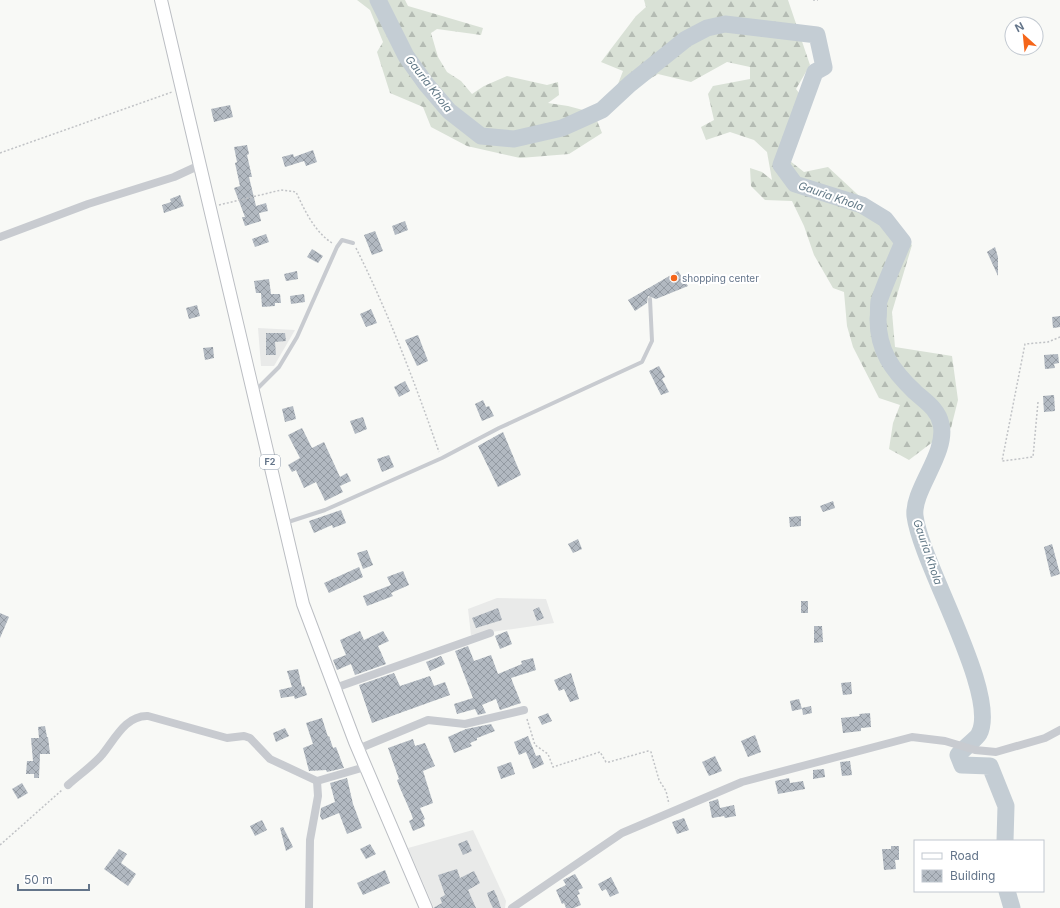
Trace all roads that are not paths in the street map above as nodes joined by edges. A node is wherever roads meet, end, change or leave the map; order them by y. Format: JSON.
{"nodes":[{"id":1,"x":161,"y":0,"type":"edge"},
{"id":2,"x":200,"y":165,"type":"junction"},
{"id":3,"x":0,"y":237,"type":"edge"},
{"id":4,"x":353,"y":243,"type":"road end"},
{"id":5,"x":650,"y":300,"type":"dead end"},
{"id":6,"x":254,"y":392,"type":"junction"},
{"id":7,"x":284,"y":523,"type":"junction"},
{"id":8,"x":490,"y":633,"type":"dead end"},
{"id":9,"x":335,"y":688,"type":"junction"},
{"id":10,"x":524,"y":710,"type":"road end"},
{"id":11,"x":1060,"y":730,"type":"edge"},
{"id":12,"x":358,"y":749,"type":"junction"},
{"id":13,"x":365,"y":767,"type":"junction"},
{"id":14,"x":317,"y":781,"type":"junction"},
{"id":15,"x":68,"y":785,"type":"road end"},
{"id":16,"x":309,"y":908,"type":"edge"},
{"id":17,"x":426,"y":908,"type":"edge"},
{"id":18,"x":512,"y":908,"type":"edge"}],
"edges":[{"from":1,"to":2,"type":"main road","number":"F2"},
{"from":2,"to":3,"type":"street"},
{"from":2,"to":6,"type":"main road","number":"F2"},
{"from":4,"to":6,"type":"lane"},
{"from":5,"to":7,"type":"lane"},
{"from":6,"to":7,"type":"main road","number":"F2"},
{"from":7,"to":9,"type":"main road","number":"F2"},
{"from":8,"to":9,"type":"street"},
{"from":9,"to":12,"type":"main road","number":"F2"},
{"from":10,"to":12,"type":"street"},
{"from":11,"to":18,"type":"street"},
{"from":12,"to":13,"type":"main road","number":"F2"},
{"from":13,"to":14,"type":"street"},
{"from":13,"to":17,"type":"main road","number":"F2"},
{"from":14,"to":15,"type":"street"},
{"from":14,"to":16,"type":"street"}]}
